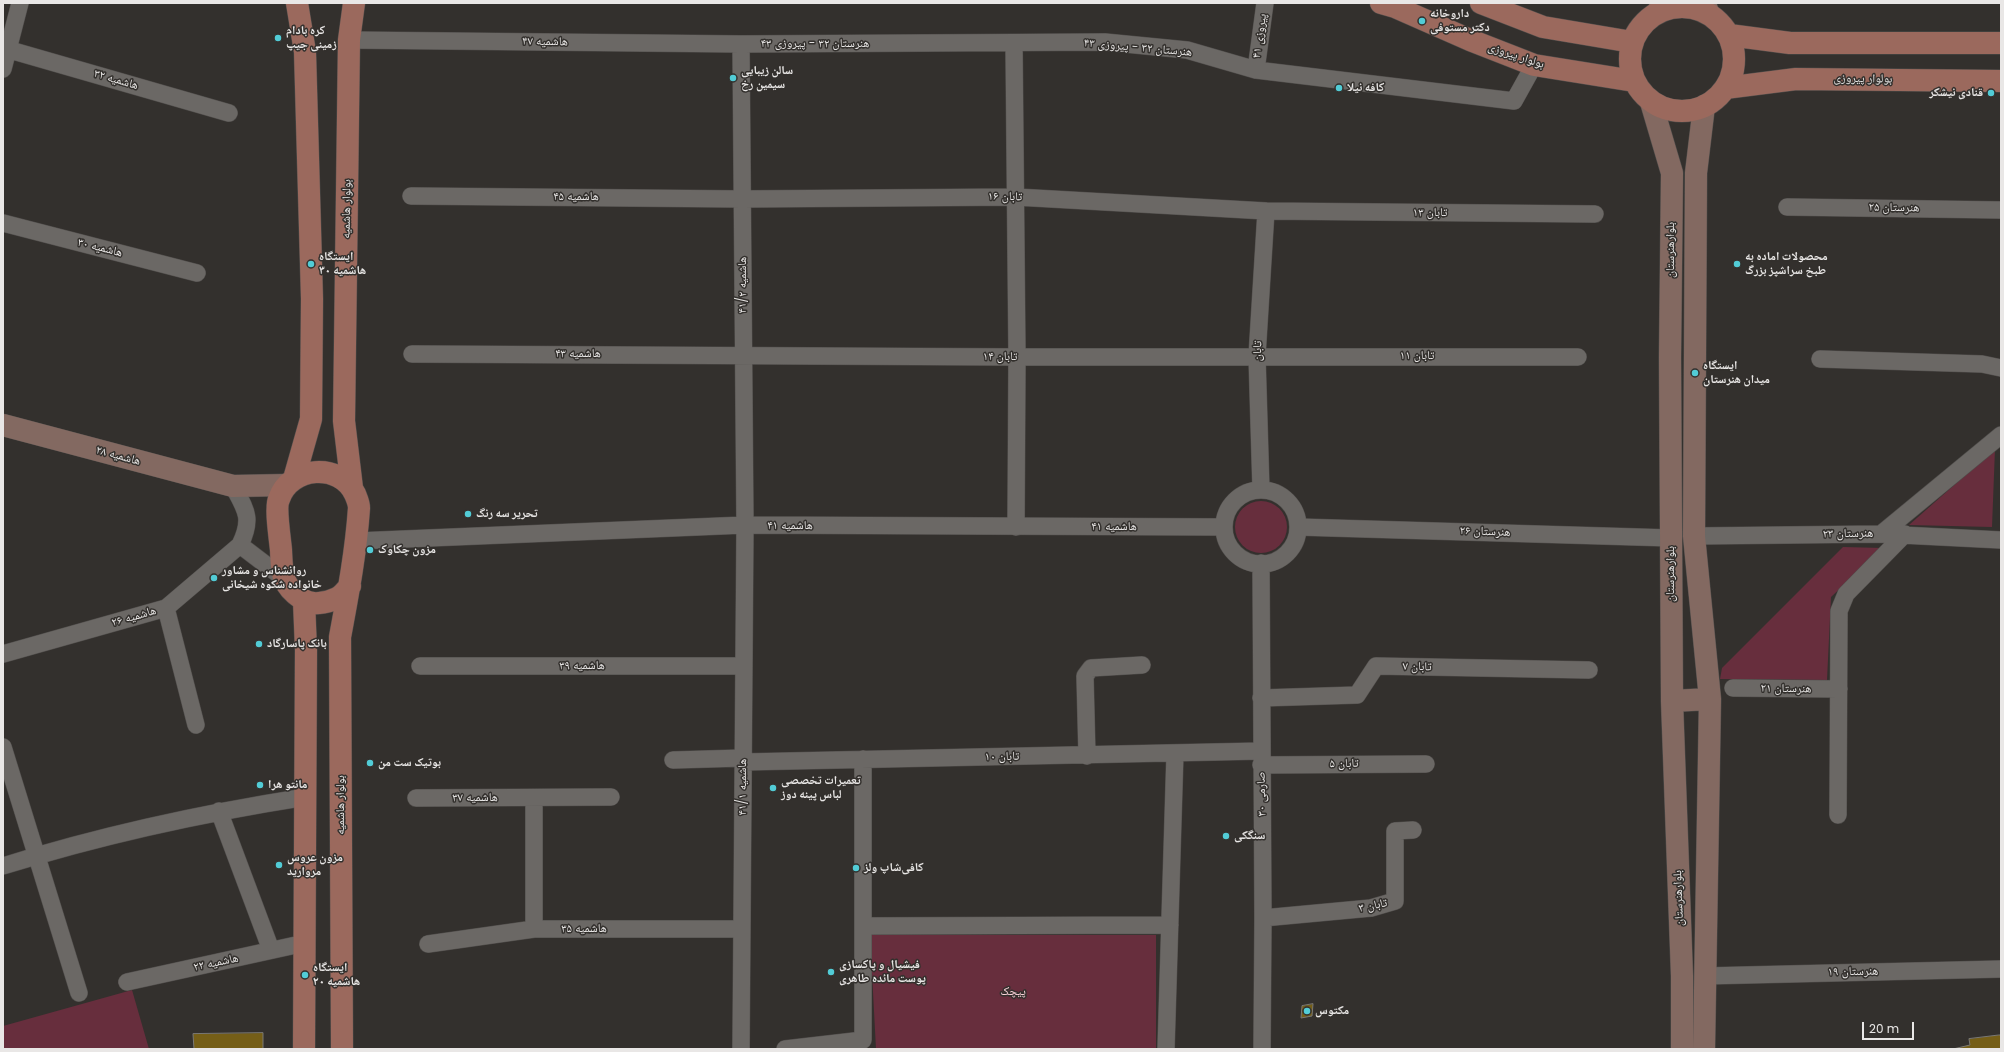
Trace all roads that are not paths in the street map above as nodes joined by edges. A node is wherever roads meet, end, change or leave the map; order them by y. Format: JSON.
{"nodes":[{"id":1,"x":20,"y":3,"type":"edge"},
{"id":2,"x":297,"y":3,"type":"edge"},
{"id":3,"x":354,"y":3,"type":"edge"},
{"id":4,"x":1265,"y":3,"type":"edge"},
{"id":5,"x":1381,"y":3,"type":"edge"},
{"id":6,"x":1481,"y":3,"type":"edge"},
{"id":7,"x":1660,"y":7,"type":"edge"},
{"id":8,"x":1707,"y":8,"type":"edge"},
{"id":9,"x":1729,"y":35,"type":"junction"},
{"id":10,"x":349,"y":40,"type":"junction"},
{"id":11,"x":1632,"y":42,"type":"junction"},
{"id":12,"x":1014,"y":43,"type":"junction"},
{"id":13,"x":2001,"y":43,"type":"edge"},
{"id":14,"x":741,"y":44,"type":"junction"},
{"id":15,"x":6,"y":49,"type":"edge"},
{"id":16,"x":1534,"y":65,"type":"junction"},
{"id":17,"x":3,"y":69,"type":"edge"},
{"id":18,"x":1256,"y":70,"type":"junction"},
{"id":19,"x":1634,"y":81,"type":"junction"},
{"id":20,"x":2001,"y":81,"type":"edge"},
{"id":21,"x":1725,"y":88,"type":"junction"},
{"id":22,"x":1651,"y":102,"type":"junction"},
{"id":23,"x":1704,"y":106,"type":"junction"},
{"id":24,"x":229,"y":113,"type":"dead end"},
{"id":25,"x":411,"y":196,"type":"dead end"},
{"id":26,"x":1016,"y":196,"type":"junction"},
{"id":27,"x":742,"y":199,"type":"junction"},
{"id":28,"x":1787,"y":207,"type":"dead end"},
{"id":29,"x":2001,"y":210,"type":"edge"},
{"id":30,"x":1266,"y":212,"type":"junction"},
{"id":31,"x":1595,"y":214,"type":"dead end"},
{"id":32,"x":3,"y":223,"type":"edge"},
{"id":33,"x":197,"y":273,"type":"dead end"},
{"id":34,"x":412,"y":354,"type":"dead end"},
{"id":35,"x":744,"y":355,"type":"junction"},
{"id":36,"x":1257,"y":356,"type":"junction"},
{"id":37,"x":1017,"y":357,"type":"junction"},
{"id":38,"x":1578,"y":357,"type":"dead end"},
{"id":39,"x":1820,"y":359,"type":"dead end"},
{"id":40,"x":2001,"y":368,"type":"edge"},
{"id":41,"x":3,"y":425,"type":"edge"},
{"id":42,"x":2001,"y":435,"type":"edge"},
{"id":43,"x":291,"y":482,"type":"junction"},
{"id":44,"x":233,"y":486,"type":"junction"},
{"id":45,"x":352,"y":488,"type":"junction"},
{"id":46,"x":1261,"y":490,"type":"junction"},
{"id":47,"x":745,"y":525,"type":"junction"},
{"id":48,"x":1016,"y":527,"type":"junction"},
{"id":49,"x":1224,"y":527,"type":"junction"},
{"id":50,"x":1298,"y":527,"type":"junction"},
{"id":51,"x":1881,"y":534,"type":"junction"},
{"id":52,"x":1905,"y":534,"type":"junction"},
{"id":53,"x":1694,"y":536,"type":"junction"},
{"id":54,"x":1671,"y":538,"type":"junction"},
{"id":55,"x":2001,"y":540,"type":"edge"},
{"id":56,"x":356,"y":541,"type":"junction"},
{"id":57,"x":240,"y":545,"type":"junction"},
{"id":58,"x":1261,"y":563,"type":"junction"},
{"id":59,"x":282,"y":576,"type":"junction"},
{"id":60,"x":350,"y":586,"type":"junction"},
{"id":61,"x":304,"y":601,"type":"junction"},
{"id":62,"x":166,"y":608,"type":"junction"},
{"id":63,"x":3,"y":654,"type":"edge"},
{"id":64,"x":1142,"y":664,"type":"dead end"},
{"id":65,"x":420,"y":666,"type":"dead end"},
{"id":66,"x":744,"y":666,"type":"junction"},
{"id":67,"x":1589,"y":670,"type":"dead end"},
{"id":68,"x":1733,"y":688,"type":"dead end"},
{"id":69,"x":1840,"y":689,"type":"junction"},
{"id":70,"x":1261,"y":698,"type":"junction"},
{"id":71,"x":1710,"y":699,"type":"junction"},
{"id":72,"x":1672,"y":701,"type":"junction"},
{"id":73,"x":196,"y":725,"type":"dead end"},
{"id":74,"x":3,"y":747,"type":"edge"},
{"id":75,"x":1175,"y":753,"type":"junction"},
{"id":76,"x":1087,"y":756,"type":"junction"},
{"id":77,"x":1261,"y":758,"type":"junction"},
{"id":78,"x":863,"y":759,"type":"junction"},
{"id":79,"x":673,"y":760,"type":"dead end"},
{"id":80,"x":743,"y":760,"type":"junction"},
{"id":81,"x":1426,"y":764,"type":"dead end"},
{"id":82,"x":306,"y":797,"type":"junction"},
{"id":83,"x":611,"y":797,"type":"dead end"},
{"id":84,"x":416,"y":798,"type":"dead end"},
{"id":85,"x":534,"y":798,"type":"junction"},
{"id":86,"x":219,"y":811,"type":"junction"},
{"id":87,"x":1838,"y":815,"type":"dead end"},
{"id":88,"x":1414,"y":830,"type":"dead end"},
{"id":89,"x":37,"y":855,"type":"junction"},
{"id":90,"x":3,"y":866,"type":"edge"},
{"id":91,"x":1263,"y":918,"type":"junction"},
{"id":92,"x":1170,"y":925,"type":"junction"},
{"id":93,"x":863,"y":926,"type":"junction"},
{"id":94,"x":742,"y":928,"type":"junction"},
{"id":95,"x":534,"y":929,"type":"junction"},
{"id":96,"x":305,"y":943,"type":"junction"},
{"id":97,"x":428,"y":944,"type":"dead end"},
{"id":98,"x":271,"y":950,"type":"junction"},
{"id":99,"x":2001,"y":968,"type":"edge"},
{"id":100,"x":1704,"y":976,"type":"junction"},
{"id":101,"x":127,"y":982,"type":"dead end"},
{"id":102,"x":79,"y":993,"type":"dead end"},
{"id":103,"x":304,"y":1049,"type":"edge"},
{"id":104,"x":342,"y":1049,"type":"edge"},
{"id":105,"x":741,"y":1049,"type":"edge"},
{"id":106,"x":785,"y":1049,"type":"edge"},
{"id":107,"x":1166,"y":1049,"type":"edge"},
{"id":108,"x":1262,"y":1049,"type":"edge"},
{"id":109,"x":1682,"y":1049,"type":"edge"},
{"id":110,"x":1704,"y":1049,"type":"edge"}],
"edges":[{"from":1,"to":15,"type":"street"},
{"from":2,"to":43,"type":"main road"},
{"from":3,"to":10,"type":"main road","name":"بولوار هاشمیه"},
{"from":4,"to":18,"type":"street","name":"پیروزی ۴۱"},
{"from":5,"to":16,"type":"main road","name":"بولوار پیروزی"},
{"from":6,"to":11,"type":"main road"},
{"from":7,"to":8,"type":"main road"},
{"from":7,"to":11,"type":"main road"},
{"from":8,"to":9,"type":"main road"},
{"from":9,"to":13,"type":"main road"},
{"from":9,"to":21,"type":"main road"},
{"from":10,"to":14,"type":"street","name":"هاشمیه ۴۷"},
{"from":10,"to":45,"type":"main road","name":"بولوار هاشمیه"},
{"from":11,"to":19,"type":"main road"},
{"from":12,"to":14,"type":"street","name":"هنرستان ۳۲ - پیروزی ۴۳"},
{"from":12,"to":18,"type":"street","name":"هنرستان ۳۲ - پیروزی ۴۳"},
{"from":12,"to":26,"type":"street"},
{"from":14,"to":27,"type":"street","name":"هاشمیه ۴۱/۲"},
{"from":15,"to":17,"type":"street"},
{"from":15,"to":24,"type":"street","name":"هاشمیه ۳۲"},
{"from":16,"to":18,"type":"street","name":"هنرستان ۳۲ - پیروزی ۴۳"},
{"from":16,"to":19,"type":"main road","name":"بولوار پیروزی"},
{"from":19,"to":22,"type":"main road"},
{"from":20,"to":21,"type":"main road","name":"بولوار پیروزی"},
{"from":21,"to":23,"type":"main road"},
{"from":22,"to":23,"type":"main road"},
{"from":22,"to":54,"type":"main road","name":"بلوارهنرستان"},
{"from":23,"to":53,"type":"main road","name":"بلوارهنرستان"},
{"from":25,"to":27,"type":"street","name":"هاشمیه ۴۵"},
{"from":26,"to":27,"type":"street","name":"تابان ۱۶"},
{"from":26,"to":30,"type":"street","name":"تابان ۱۶"},
{"from":26,"to":37,"type":"street"},
{"from":27,"to":35,"type":"street","name":"هاشمیه ۴۱/۲"},
{"from":28,"to":29,"type":"street","name":"هنرستان ۲۵"},
{"from":30,"to":31,"type":"street","name":"تابان ۱۳"},
{"from":30,"to":36,"type":"street","name":"تابان"},
{"from":32,"to":33,"type":"street","name":"هاشمیه ۳۰"},
{"from":34,"to":35,"type":"street","name":"هاشمیه ۴۳"},
{"from":35,"to":37,"type":"street","name":"تابان ۱۴"},
{"from":35,"to":47,"type":"street","name":"هاشمیه ۴۱/۲"},
{"from":36,"to":37,"type":"street","name":"تابان ۱۴"},
{"from":36,"to":38,"type":"street","name":"تابان ۱۱"},
{"from":36,"to":46,"type":"street","name":"تابان"},
{"from":37,"to":48,"type":"street"},
{"from":39,"to":40,"type":"street"},
{"from":41,"to":44,"type":"main road","name":"هاشمیه ۲۸"},
{"from":42,"to":51,"type":"street"},
{"from":43,"to":44,"type":"main road","name":"هاشمیه ۲۸"},
{"from":43,"to":45,"type":"main road"},
{"from":43,"to":59,"type":"main road"},
{"from":44,"to":57,"type":"street"},
{"from":45,"to":56,"type":"main road"},
{"from":46,"to":49,"type":"street"},
{"from":46,"to":50,"type":"street"},
{"from":47,"to":48,"type":"street","name":"هاشمیه ۴۱"},
{"from":47,"to":56,"type":"street","name":"هاشمیه ۴۱"},
{"from":47,"to":66,"type":"street","name":"هاشمیه ۴۱/۱"},
{"from":48,"to":49,"type":"street","name":"هاشمیه ۴۱"},
{"from":49,"to":58,"type":"street"},
{"from":50,"to":54,"type":"street","name":"هنرستان ۲۶"},
{"from":50,"to":58,"type":"street"},
{"from":51,"to":52,"type":"street","name":"هنرستان ۲۳"},
{"from":51,"to":53,"type":"street","name":"هنرستان ۲۳"},
{"from":52,"to":55,"type":"street","name":"هنرستان ۲۳"},
{"from":52,"to":69,"type":"street"},
{"from":53,"to":71,"type":"main road","name":"بلوارهنرستان"},
{"from":54,"to":72,"type":"main road","name":"بلوارهنرستان"},
{"from":56,"to":60,"type":"main road"},
{"from":57,"to":59,"type":"street"},
{"from":57,"to":62,"type":"street","name":"هاشمیه ۲۶"},
{"from":58,"to":70,"type":"street","name":"صارمی ۳۰"},
{"from":59,"to":61,"type":"main road"},
{"from":60,"to":61,"type":"main road"},
{"from":60,"to":104,"type":"main road","name":"بولوار هاشمیه"},
{"from":61,"to":82,"type":"main road"},
{"from":62,"to":63,"type":"street","name":"هاشمیه ۲۶"},
{"from":62,"to":73,"type":"street"},
{"from":64,"to":76,"type":"street"},
{"from":65,"to":66,"type":"street","name":"هاشمیه ۳۹"},
{"from":66,"to":80,"type":"street","name":"هاشمیه ۴۱/۱"},
{"from":67,"to":70,"type":"street","name":"تابان ۷"},
{"from":68,"to":69,"type":"street","name":"هنرستان ۲۱"},
{"from":69,"to":87,"type":"street"},
{"from":70,"to":77,"type":"street","name":"صارمی ۳۰"},
{"from":71,"to":72,"type":"main road"},
{"from":71,"to":100,"type":"main road","name":"بلوارهنرستان"},
{"from":72,"to":109,"type":"main road","name":"بلوارهنرستان"},
{"from":74,"to":89,"type":"street"},
{"from":75,"to":76,"type":"street","name":"تابان ۱۰"},
{"from":75,"to":77,"type":"street","name":"تابان ۱۰"},
{"from":75,"to":92,"type":"street"},
{"from":76,"to":78,"type":"street","name":"تابان ۱۰"},
{"from":77,"to":81,"type":"street","name":"تابان ۵"},
{"from":77,"to":91,"type":"street","name":"صارمی ۳۰"},
{"from":78,"to":80,"type":"street","name":"تابان ۱۰"},
{"from":78,"to":93,"type":"street"},
{"from":79,"to":80,"type":"street","name":"تابان ۱۰"},
{"from":80,"to":94,"type":"street","name":"هاشمیه ۴۱/۱"},
{"from":82,"to":86,"type":"street"},
{"from":82,"to":96,"type":"main road"},
{"from":83,"to":85,"type":"street","name":"هاشمیه ۳۷"},
{"from":84,"to":85,"type":"street","name":"هاشمیه ۳۷"},
{"from":85,"to":95,"type":"street"},
{"from":86,"to":89,"type":"street"},
{"from":86,"to":98,"type":"street"},
{"from":88,"to":91,"type":"street","name":"تابان ۳"},
{"from":89,"to":90,"type":"street"},
{"from":89,"to":102,"type":"street"},
{"from":91,"to":108,"type":"street","name":"صارمی ۳۰"},
{"from":92,"to":93,"type":"street"},
{"from":92,"to":107,"type":"street"},
{"from":93,"to":106,"type":"street"},
{"from":94,"to":95,"type":"street","name":"هاشمیه ۳۵"},
{"from":94,"to":105,"type":"street","name":"هاشمیه ۴۱/۱"},
{"from":95,"to":97,"type":"street","name":"هاشمیه ۳۵"},
{"from":96,"to":98,"type":"street","name":"هاشمیه ۲۲"},
{"from":96,"to":103,"type":"main road"},
{"from":98,"to":101,"type":"street","name":"هاشمیه ۲۲"},
{"from":99,"to":100,"type":"street","name":"هنرستان ۱۹"},
{"from":100,"to":110,"type":"main road","name":"بلوارهنرستان"}]}
